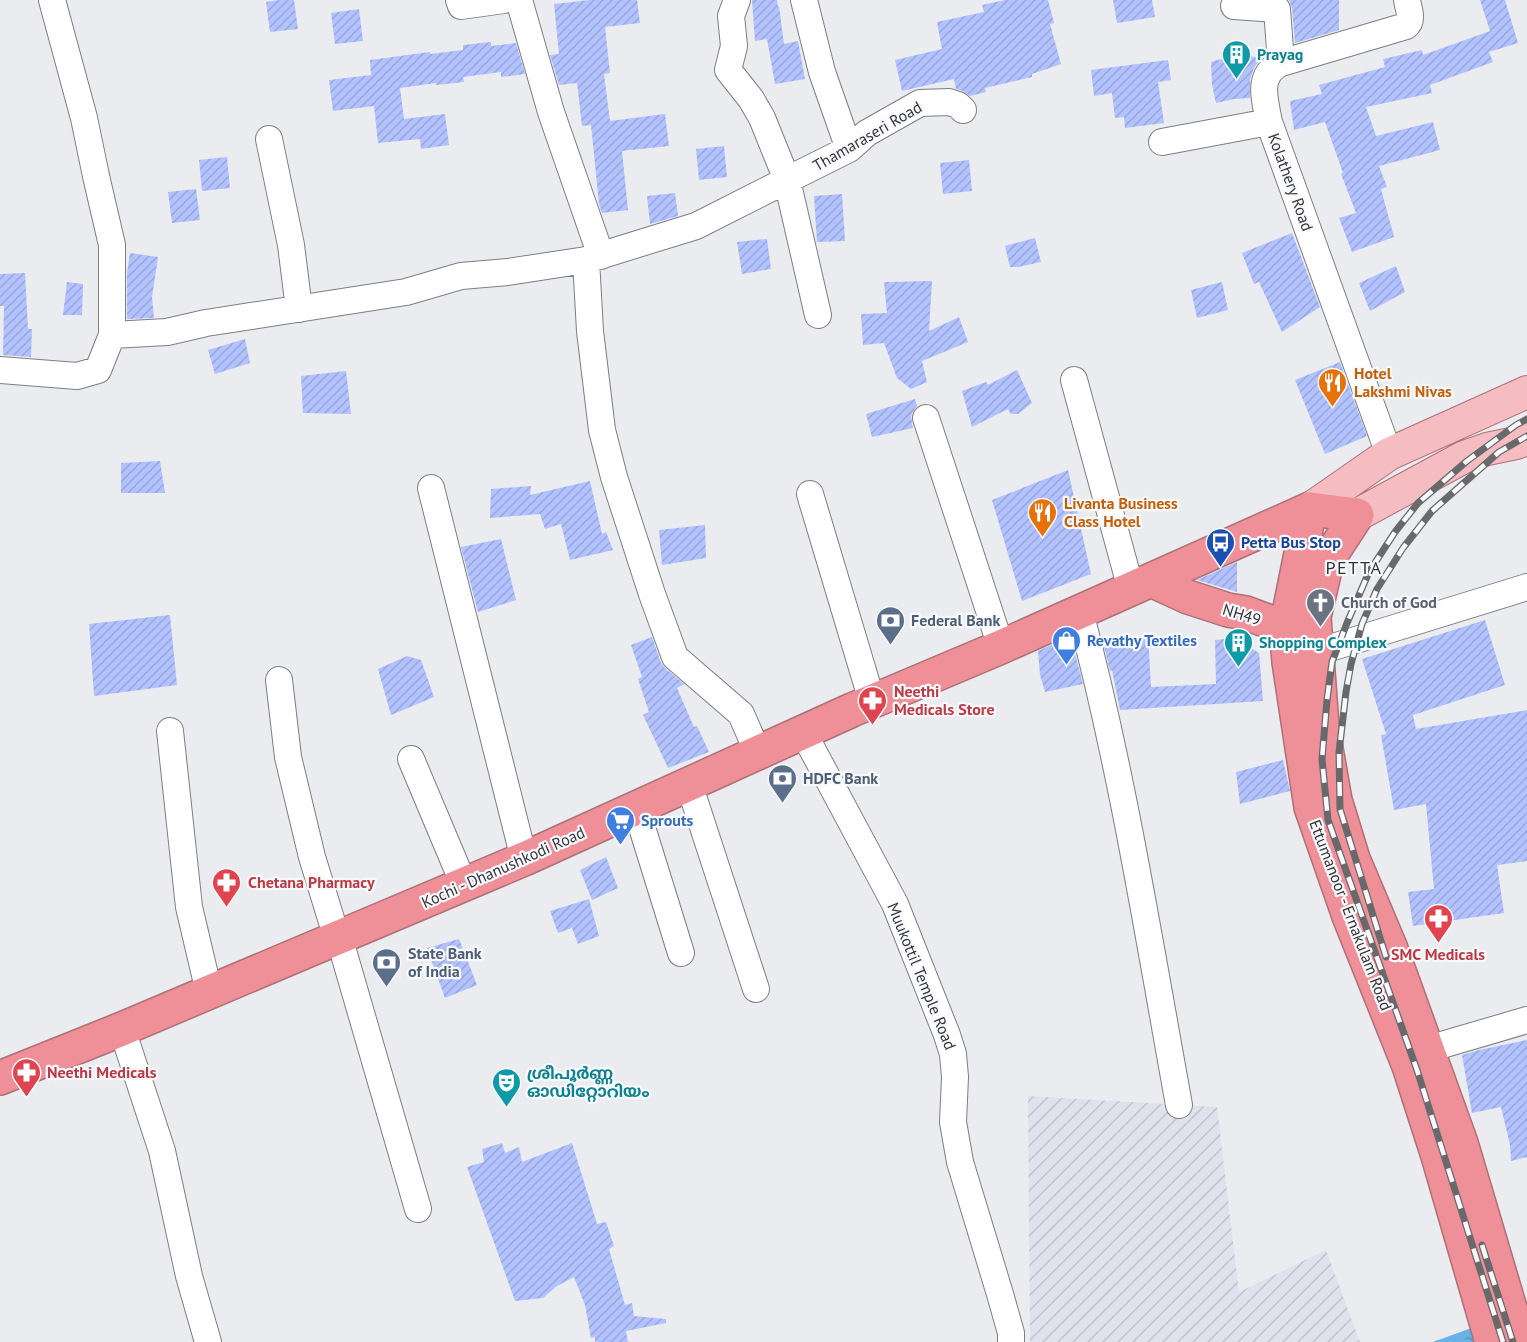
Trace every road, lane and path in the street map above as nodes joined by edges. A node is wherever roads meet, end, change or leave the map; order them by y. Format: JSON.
{"nodes":[{"id":1,"x":52,"y":0,"type":"edge"},
{"id":2,"x":459,"y":0,"type":"edge"},
{"id":3,"x":504,"y":0,"type":"edge"},
{"id":4,"x":519,"y":0,"type":"edge"},
{"id":5,"x":737,"y":0,"type":"edge"},
{"id":6,"x":804,"y":0,"type":"edge"},
{"id":7,"x":1407,"y":0,"type":"edge"},
{"id":8,"x":1234,"y":6,"type":"dead end"},
{"id":9,"x":1281,"y":63,"type":"junction"},
{"id":10,"x":963,"y":110,"type":"dead end"},
{"id":11,"x":1269,"y":122,"type":"junction"},
{"id":12,"x":268,"y":139,"type":"dead end"},
{"id":13,"x":1162,"y":142,"type":"dead end"},
{"id":14,"x":849,"y":149,"type":"junction"},
{"id":15,"x":787,"y":180,"type":"junction"},
{"id":16,"x":594,"y":258,"type":"junction"},
{"id":17,"x":299,"y":309,"type":"junction"},
{"id":18,"x":818,"y":315,"type":"dead end"},
{"id":19,"x":112,"y":334,"type":"junction"},
{"id":20,"x":0,"y":370,"type":"edge"},
{"id":21,"x":1074,"y":381,"type":"dead end"},
{"id":22,"x":1527,"y":392,"type":"edge"},
{"id":23,"x":926,"y":418,"type":"dead end"},
{"id":24,"x":1527,"y":439,"type":"edge"},
{"id":25,"x":1389,"y":454,"type":"junction"},
{"id":26,"x":431,"y":488,"type":"dead end"},
{"id":27,"x":810,"y":494,"type":"dead end"},
{"id":28,"x":1310,"y":509,"type":"junction"},
{"id":29,"x":1357,"y":516,"type":"junction"},
{"id":30,"x":1151,"y":586,"type":"junction"},
{"id":31,"x":1527,"y":588,"type":"edge"},
{"id":32,"x":1080,"y":612,"type":"junction"},
{"id":33,"x":1306,"y":636,"type":"junction"},
{"id":34,"x":1001,"y":647,"type":"junction"},
{"id":35,"x":279,"y":680,"type":"dead end"},
{"id":36,"x":872,"y":701,"type":"junction"},
{"id":37,"x":170,"y":731,"type":"dead end"},
{"id":38,"x":803,"y":732,"type":"junction"},
{"id":39,"x":758,"y":753,"type":"junction"},
{"id":40,"x":411,"y":759,"type":"dead end"},
{"id":41,"x":689,"y":784,"type":"junction"},
{"id":42,"x":636,"y":808,"type":"junction"},
{"id":43,"x":524,"y":859,"type":"junction"},
{"id":44,"x":464,"y":885,"type":"junction"},
{"id":45,"x":339,"y":937,"type":"junction"},
{"id":46,"x":681,"y":953,"type":"dead end"},
{"id":47,"x":756,"y":989,"type":"dead end"},
{"id":48,"x":209,"y":992,"type":"junction"},
{"id":49,"x":1527,"y":1020,"type":"edge"},
{"id":50,"x":122,"y":1029,"type":"junction"},
{"id":51,"x":1428,"y":1049,"type":"junction"},
{"id":52,"x":0,"y":1078,"type":"edge"},
{"id":53,"x":1179,"y":1105,"type":"dead end"},
{"id":54,"x":1450,"y":1149,"type":"junction"},
{"id":55,"x":1466,"y":1206,"type":"junction"},
{"id":56,"x":418,"y":1209,"type":"dead end"},
{"id":57,"x":208,"y":1342,"type":"edge"},
{"id":58,"x":1011,"y":1342,"type":"edge"},
{"id":59,"x":1492,"y":1342,"type":"edge"},
{"id":60,"x":1520,"y":1342,"type":"edge"}],
"edges":[{"from":1,"to":19,"type":"street"},
{"from":2,"to":3,"type":"street"},
{"from":4,"to":16,"type":"street"},
{"from":5,"to":15,"type":"street"},
{"from":6,"to":14,"type":"street"},
{"from":7,"to":9,"type":"street"},
{"from":8,"to":9,"type":"street"},
{"from":9,"to":11,"type":"street","name":"Kolathery Road"},
{"from":10,"to":14,"type":"street","name":"Thamaraseri Road"},
{"from":11,"to":13,"type":"street"},
{"from":11,"to":25,"type":"street","name":"Kolathery Road"},
{"from":12,"to":17,"type":"street"},
{"from":14,"to":15,"type":"street","name":"Thamaraseri Road"},
{"from":15,"to":16,"type":"street","name":"Thamaraseri Road"},
{"from":15,"to":18,"type":"street"},
{"from":16,"to":17,"type":"street","name":"Thamaraseri Road"},
{"from":16,"to":39,"type":"street"},
{"from":17,"to":19,"type":"street","name":"Thamaraseri Road"},
{"from":19,"to":20,"type":"street"},
{"from":21,"to":30,"type":"street"},
{"from":22,"to":25,"type":"main road"},
{"from":23,"to":34,"type":"street"},
{"from":24,"to":29,"type":"main road"},
{"from":25,"to":28,"type":"main road"},
{"from":26,"to":43,"type":"street"},
{"from":27,"to":36,"type":"street"},
{"from":28,"to":29,"type":"highway"},
{"from":28,"to":30,"type":"highway","name":"Kochi - Dhanushkodi Road"},
{"from":28,"to":33,"type":"highway","name":"Ettumanoor - Ernakulam Road"},
{"from":29,"to":33,"type":"highway"},
{"from":30,"to":32,"type":"highway","name":"Kochi - Dhanushkodi Road"},
{"from":30,"to":33,"type":"highway","name":"NH49","number":"NH49"},
{"from":31,"to":33,"type":"street"},
{"from":32,"to":34,"type":"highway","name":"Kochi - Dhanushkodi Road"},
{"from":32,"to":53,"type":"street"},
{"from":33,"to":51,"type":"highway"},
{"from":33,"to":54,"type":"highway","name":"Ettumanoor - Ernakulam Road"},
{"from":34,"to":36,"type":"highway","name":"Kochi - Dhanushkodi Road"},
{"from":35,"to":45,"type":"street"},
{"from":36,"to":38,"type":"highway","name":"Kochi - Dhanushkodi Road"},
{"from":37,"to":48,"type":"street"},
{"from":38,"to":39,"type":"highway","name":"Kochi - Dhanushkodi Road"},
{"from":38,"to":58,"type":"street","name":"Muukottil Temple Road"},
{"from":39,"to":41,"type":"highway","name":"Kochi - Dhanushkodi Road"},
{"from":40,"to":44,"type":"street"},
{"from":41,"to":42,"type":"highway","name":"Kochi - Dhanushkodi Road"},
{"from":41,"to":47,"type":"street"},
{"from":42,"to":43,"type":"highway","name":"Kochi - Dhanushkodi Road"},
{"from":42,"to":46,"type":"street"},
{"from":43,"to":44,"type":"highway","name":"Kochi - Dhanushkodi Road"},
{"from":44,"to":45,"type":"highway","name":"Kochi - Dhanushkodi Road"},
{"from":45,"to":48,"type":"highway","name":"Kochi - Dhanushkodi Road"},
{"from":45,"to":56,"type":"street"},
{"from":48,"to":50,"type":"highway","name":"Kochi - Dhanushkodi Road"},
{"from":49,"to":51,"type":"street"},
{"from":50,"to":52,"type":"highway","name":"Kochi - Dhanushkodi Road"},
{"from":50,"to":57,"type":"street"},
{"from":51,"to":54,"type":"highway"},
{"from":54,"to":55,"type":"highway","name":"Ettumanoor - Ernakulam Road"},
{"from":55,"to":59,"type":"highway","name":"Ettumanoor - Ernakulam Road"},
{"from":55,"to":60,"type":"highway"}]}
